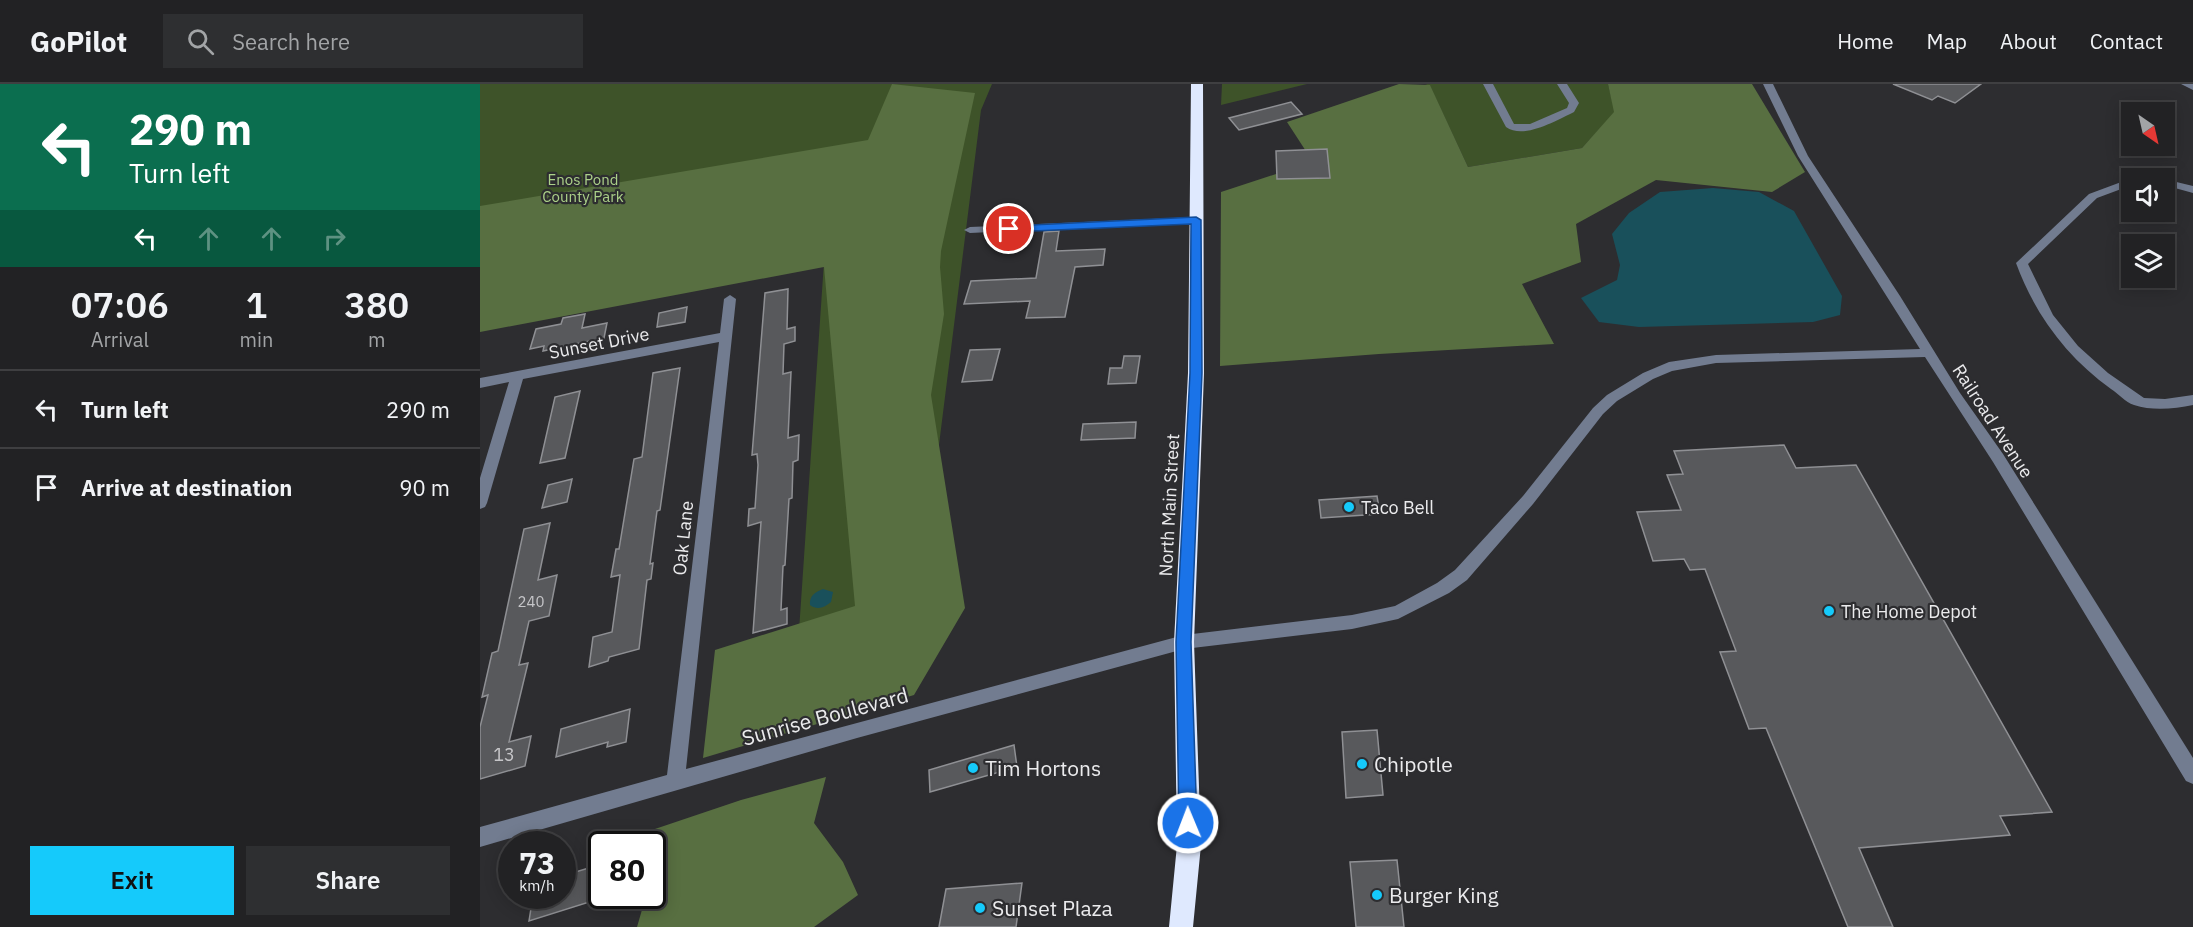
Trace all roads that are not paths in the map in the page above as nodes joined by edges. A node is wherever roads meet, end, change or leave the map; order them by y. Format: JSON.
{"nodes":[{"id":1,"x":1197,"y":84,"type":"edge"},
{"id":2,"x":1488,"y":84,"type":"edge"},
{"id":3,"x":1562,"y":84,"type":"edge"},
{"id":4,"x":1768,"y":84,"type":"edge"},
{"id":5,"x":2186,"y":84,"type":"edge"},
{"id":6,"x":2193,"y":87,"type":"edge"},
{"id":7,"x":2175,"y":183,"type":"edge"},
{"id":8,"x":2121,"y":185,"type":"edge"},
{"id":9,"x":2193,"y":190,"type":"edge"},
{"id":10,"x":1196,"y":220,"type":"junction"},
{"id":11,"x":970,"y":230,"type":"dead end"},
{"id":12,"x":730,"y":299,"type":"dead end"},
{"id":13,"x":726,"y":336,"type":"junction"},
{"id":14,"x":1928,"y":353,"type":"junction"},
{"id":15,"x":517,"y":377,"type":"junction"},
{"id":16,"x":480,"y":383,"type":"edge"},
{"id":17,"x":2193,"y":400,"type":"edge"},
{"id":18,"x":480,"y":503,"type":"edge"},
{"id":19,"x":1184,"y":642,"type":"junction"},
{"id":20,"x":2193,"y":775,"type":"edge"},
{"id":21,"x":676,"y":781,"type":"junction"},
{"id":22,"x":480,"y":837,"type":"edge"},
{"id":23,"x":1181,"y":927,"type":"edge"}],
"edges":[{"from":1,"to":10,"type":"highway","name":"North Main Street"},
{"from":2,"to":3,"type":"street"},
{"from":4,"to":14,"type":"street","name":"Railroad Avenue"},
{"from":5,"to":6,"type":"street"},
{"from":7,"to":9,"type":"street"},
{"from":8,"to":17,"type":"street"},
{"from":10,"to":11,"type":"street"},
{"from":10,"to":19,"type":"highway","name":"North Main Street"},
{"from":12,"to":13,"type":"street","name":"Oak Lane"},
{"from":13,"to":15,"type":"street","name":"Sunset Drive"},
{"from":13,"to":21,"type":"street","name":"Oak Lane"},
{"from":14,"to":19,"type":"street","name":"Sunrise Boulevard"},
{"from":14,"to":20,"type":"street","name":"Railroad Avenue"},
{"from":15,"to":16,"type":"street","name":"Sunset Drive"},
{"from":15,"to":18,"type":"street"},
{"from":19,"to":21,"type":"street","name":"Sunrise Boulevard"},
{"from":19,"to":23,"type":"highway","name":"North Main Street"},
{"from":21,"to":22,"type":"street","name":"Sunrise Boulevard"}]}
